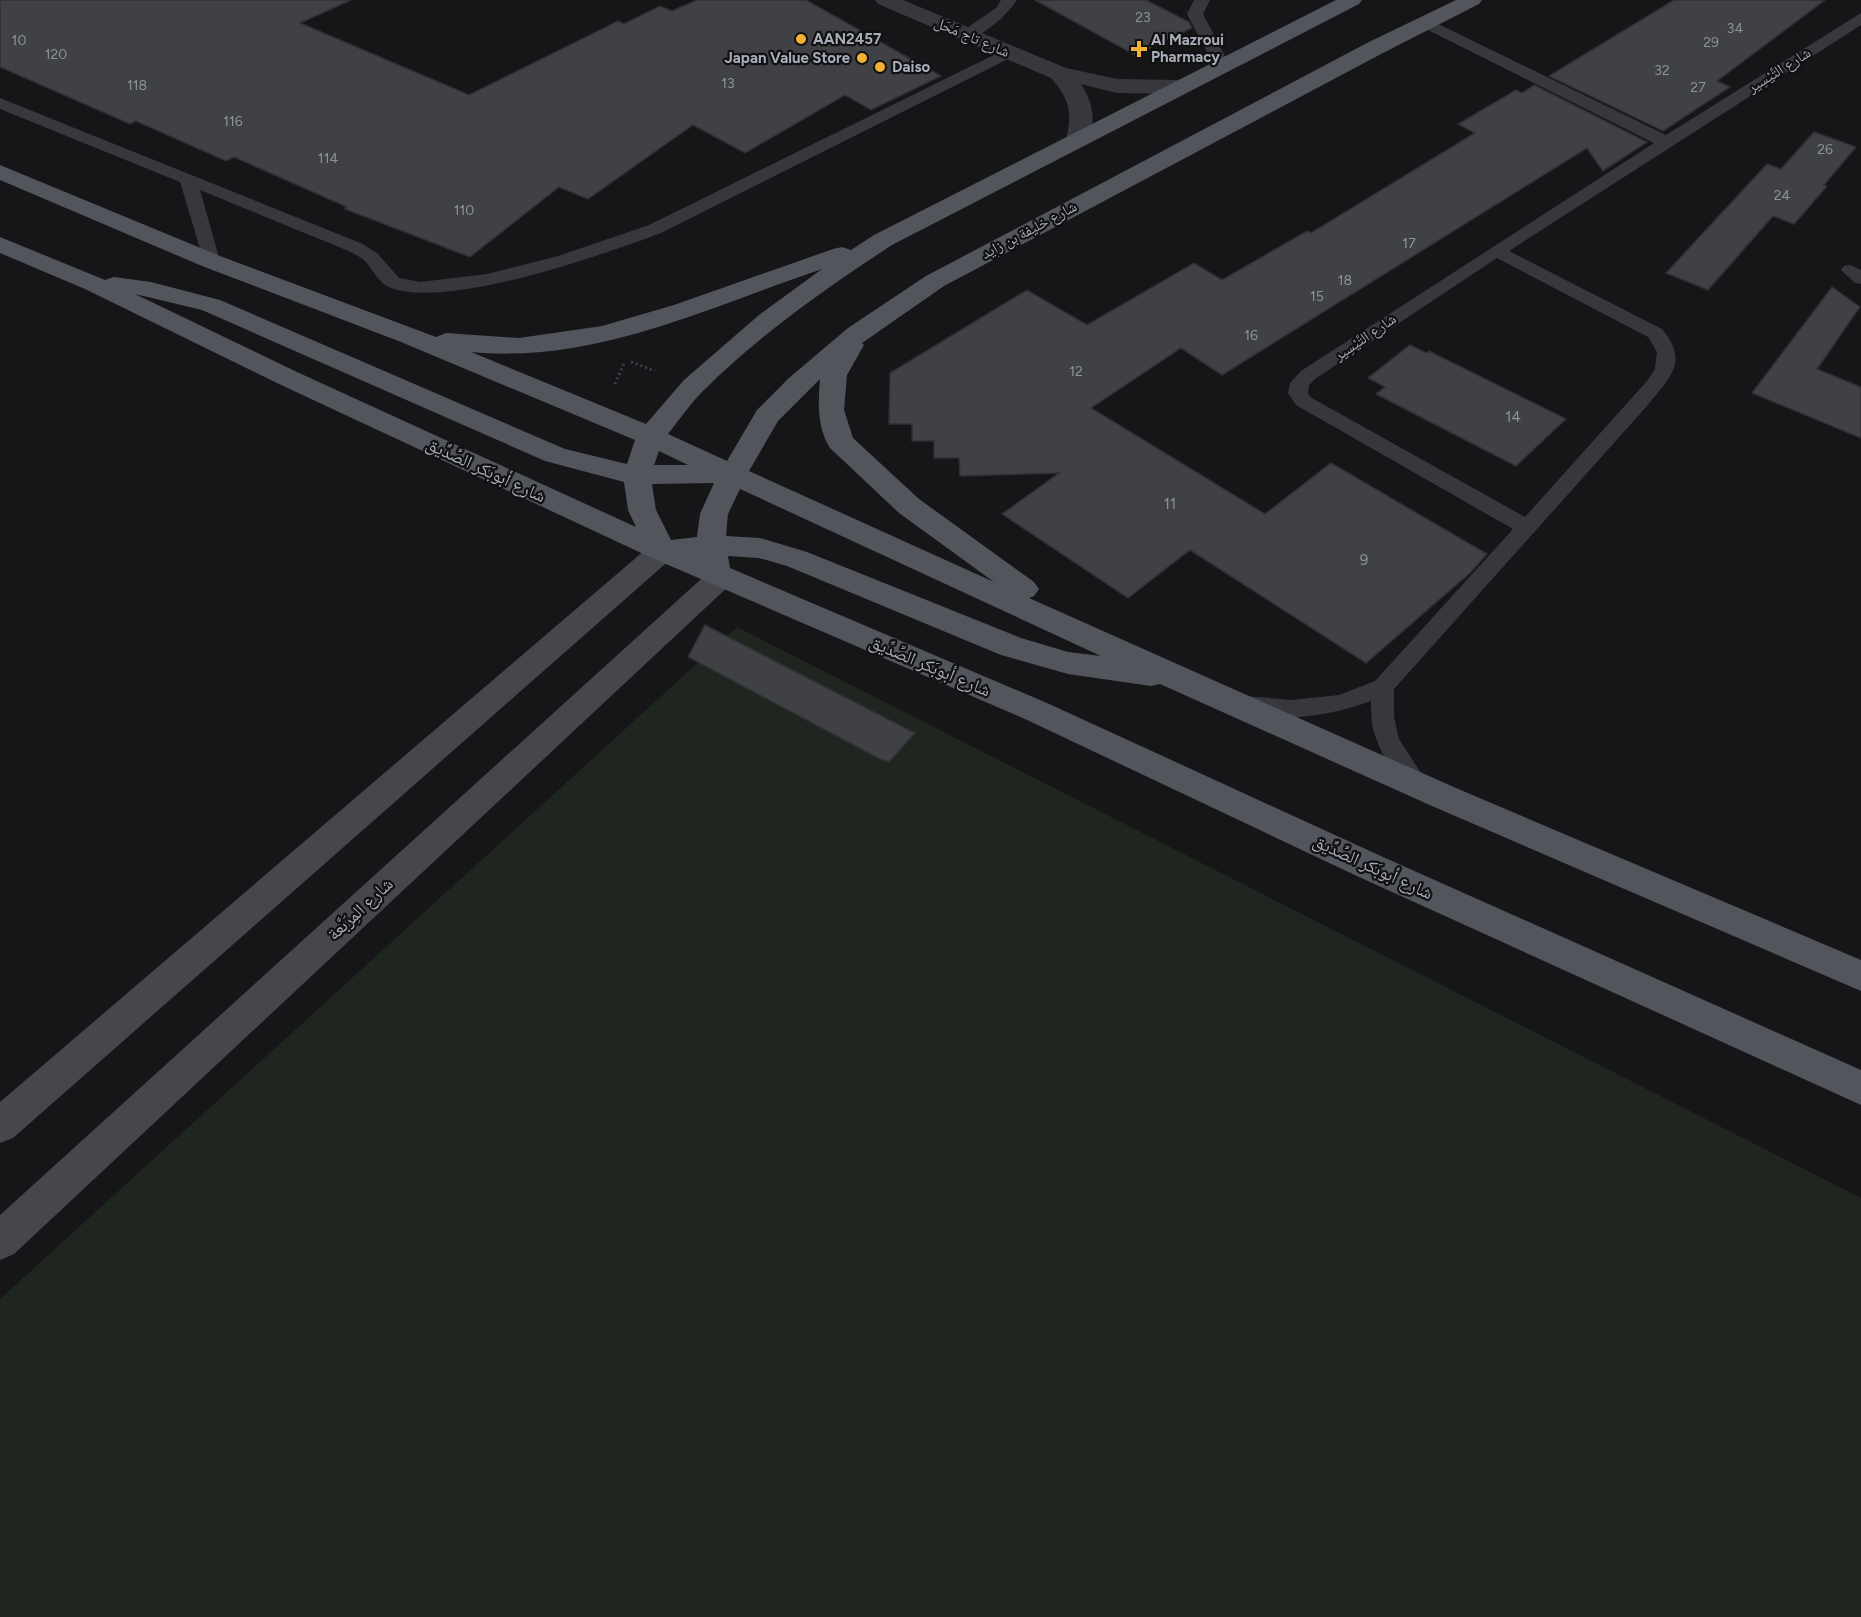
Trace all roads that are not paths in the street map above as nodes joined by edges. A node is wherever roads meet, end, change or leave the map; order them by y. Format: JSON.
{"nodes":[{"id":1,"x":885,"y":0,"type":"edge"},
{"id":2,"x":1009,"y":0,"type":"edge"},
{"id":3,"x":1202,"y":0,"type":"edge"},
{"id":4,"x":1352,"y":0,"type":"edge"},
{"id":5,"x":1472,"y":0,"type":"edge"},
{"id":6,"x":1861,"y":18,"type":"edge"},
{"id":7,"x":1425,"y":23,"type":"junction"},
{"id":8,"x":966,"y":35,"type":"junction"},
{"id":9,"x":1008,"y":53,"type":"junction"},
{"id":10,"x":1222,"y":66,"type":"junction"},
{"id":11,"x":1059,"y":73,"type":"junction"},
{"id":12,"x":1178,"y":87,"type":"junction"},
{"id":13,"x":0,"y":104,"type":"edge"},
{"id":14,"x":1077,"y":139,"type":"junction"},
{"id":15,"x":1666,"y":142,"type":"junction"},
{"id":16,"x":0,"y":172,"type":"edge"},
{"id":17,"x":188,"y":179,"type":"junction"},
{"id":18,"x":884,"y":240,"type":"junction"},
{"id":19,"x":0,"y":244,"type":"edge"},
{"id":20,"x":1496,"y":251,"type":"junction"},
{"id":21,"x":211,"y":261,"type":"junction"},
{"id":22,"x":94,"y":284,"type":"junction"},
{"id":23,"x":857,"y":334,"type":"junction"},
{"id":24,"x":410,"y":336,"type":"junction"},
{"id":25,"x":650,"y":437,"type":"junction"},
{"id":26,"x":733,"y":474,"type":"junction"},
{"id":27,"x":637,"y":475,"type":"junction"},
{"id":28,"x":1528,"y":528,"type":"junction"},
{"id":29,"x":710,"y":545,"type":"junction"},
{"id":30,"x":662,"y":550,"type":"junction"},
{"id":31,"x":721,"y":577,"type":"junction"},
{"id":32,"x":1091,"y":637,"type":"junction"},
{"id":33,"x":1176,"y":678,"type":"junction"},
{"id":34,"x":1383,"y":687,"type":"junction"},
{"id":35,"x":1240,"y":705,"type":"junction"},
{"id":36,"x":1416,"y":784,"type":"junction"},
{"id":37,"x":1861,"y":976,"type":"edge"},
{"id":38,"x":1861,"y":1088,"type":"edge"},
{"id":39,"x":0,"y":1126,"type":"edge"},
{"id":40,"x":0,"y":1240,"type":"edge"}],
"edges":[{"from":1,"to":8,"type":"street","name":"شارع تاج مَحَل"},
{"from":2,"to":8,"type":"lane"},
{"from":3,"to":10,"type":"lane"},
{"from":4,"to":10,"type":"main road"},
{"from":5,"to":7,"type":"main road","name":"شارع خليفة بن زايد"},
{"from":6,"to":15,"type":"lane","name":"شارع التَّيْسِير"},
{"from":7,"to":15,"type":"lane"},
{"from":7,"to":23,"type":"main road","name":"شارع خليفة بن زايد"},
{"from":8,"to":9,"type":"street","name":"شارع تاج مَحَل"},
{"from":9,"to":11,"type":"street","name":"شارع تاج مَحَل"},
{"from":9,"to":17,"type":"lane"},
{"from":10,"to":12,"type":"main road"},
{"from":11,"to":12,"type":"street","name":"شارع تاج مَحَل"},
{"from":11,"to":14,"type":"street"},
{"from":12,"to":14,"type":"main road"},
{"from":13,"to":17,"type":"lane"},
{"from":14,"to":18,"type":"main road"},
{"from":15,"to":20,"type":"lane","name":"شارع التَّيْسِير"},
{"from":16,"to":21,"type":"main road"},
{"from":17,"to":21,"type":"lane"},
{"from":18,"to":24,"type":"main road"},
{"from":18,"to":25,"type":"main road"},
{"from":19,"to":22,"type":"main road","name":"شارع أبوبَكر الصِّدِّيق"},
{"from":20,"to":28,"type":"lane"},
{"from":20,"to":28,"type":"lane","name":"شارع التَّيْسِير"},
{"from":21,"to":24,"type":"main road"},
{"from":22,"to":27,"type":"main road"},
{"from":22,"to":30,"type":"main road","name":"شارع أبوبَكر الصِّدِّيق"},
{"from":23,"to":26,"type":"main road","name":"شارع خليفة بن زايد"},
{"from":23,"to":32,"type":"main road"},
{"from":24,"to":25,"type":"main road"},
{"from":25,"to":26,"type":"main road"},
{"from":25,"to":27,"type":"main road"},
{"from":26,"to":27,"type":"main road"},
{"from":26,"to":29,"type":"main road","name":"شارع خليفة بن زايد"},
{"from":26,"to":32,"type":"main road"},
{"from":27,"to":30,"type":"main road"},
{"from":28,"to":34,"type":"lane"},
{"from":29,"to":30,"type":"main road"},
{"from":29,"to":31,"type":"main road","name":"شارع خليفة بن زايد"},
{"from":29,"to":33,"type":"main road"},
{"from":30,"to":31,"type":"main road","name":"شارع أبوبَكر الصِّدِّيق"},
{"from":30,"to":39,"type":"street"},
{"from":31,"to":38,"type":"main road","name":"شارع أبوبَكر الصِّدِّيق"},
{"from":31,"to":40,"type":"street","name":"شارع المِرَبَّعة"},
{"from":32,"to":33,"type":"main road"},
{"from":33,"to":35,"type":"main road"},
{"from":34,"to":35,"type":"lane"},
{"from":34,"to":36,"type":"lane"},
{"from":35,"to":36,"type":"main road"},
{"from":36,"to":37,"type":"main road"}]}
